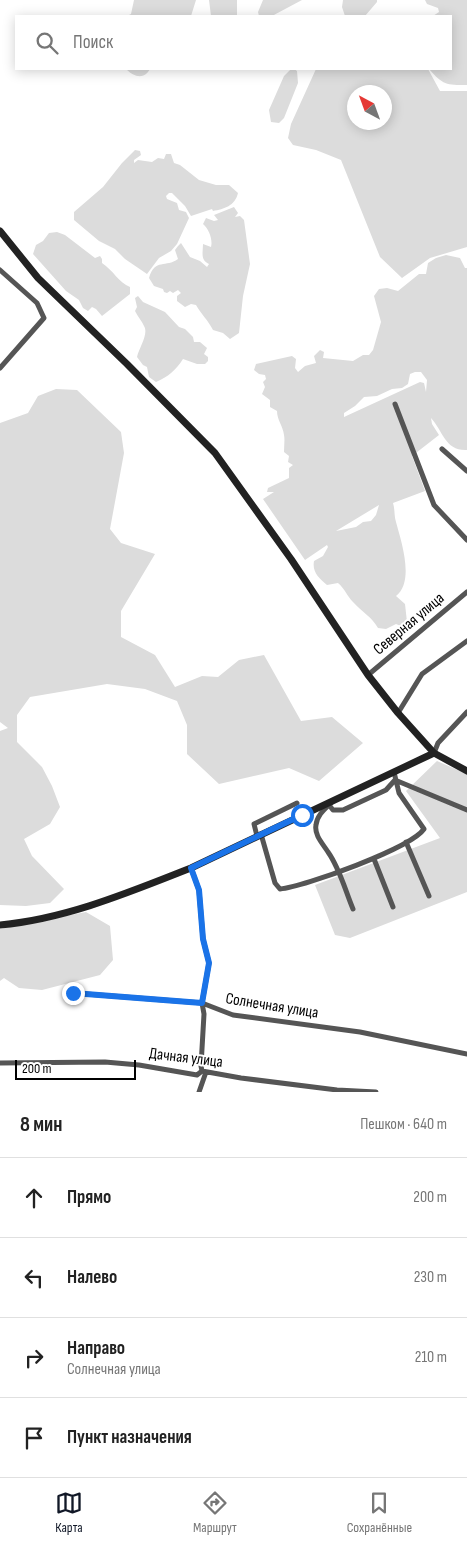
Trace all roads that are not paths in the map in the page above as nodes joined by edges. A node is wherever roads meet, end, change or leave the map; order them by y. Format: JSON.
{"nodes":[{"id":1,"x":0,"y":231,"type":"edge"},
{"id":2,"x":0,"y":270,"type":"edge"},
{"id":3,"x":0,"y":368,"type":"edge"},
{"id":4,"x":395,"y":404,"type":"dead end"},
{"id":5,"x":442,"y":449,"type":"dead end"},
{"id":6,"x":467,"y":471,"type":"edge"},
{"id":7,"x":467,"y":540,"type":"edge"},
{"id":8,"x":467,"y":592,"type":"edge"},
{"id":9,"x":467,"y":641,"type":"edge"},
{"id":10,"x":368,"y":675,"type":"junction"},
{"id":11,"x":467,"y":712,"type":"edge"},
{"id":12,"x":398,"y":713,"type":"junction"},
{"id":13,"x":434,"y":753,"type":"junction"},
{"id":14,"x":467,"y":771,"type":"edge"},
{"id":15,"x":394,"y":772,"type":"junction"},
{"id":16,"x":395,"y":780,"type":"junction"},
{"id":17,"x":335,"y":799,"type":"junction"},
{"id":18,"x":296,"y":803,"type":"dead end"},
{"id":19,"x":329,"y":805,"type":"junction"},
{"id":20,"x":467,"y":810,"type":"edge"},
{"id":21,"x":259,"y":835,"type":"junction"},
{"id":22,"x":406,"y":842,"type":"junction"},
{"id":23,"x":374,"y":859,"type":"junction"},
{"id":24,"x":191,"y":868,"type":"junction"},
{"id":25,"x":339,"y":871,"type":"junction"},
{"id":26,"x":429,"y":896,"type":"dead end"},
{"id":27,"x":393,"y":907,"type":"dead end"},
{"id":28,"x":353,"y":909,"type":"dead end"},
{"id":29,"x":0,"y":925,"type":"edge"},
{"id":30,"x":73,"y":993,"type":"dead end"},
{"id":31,"x":202,"y":1003,"type":"junction"},
{"id":32,"x":467,"y":1054,"type":"edge"},
{"id":33,"x":0,"y":1062,"type":"edge"},
{"id":34,"x":204,"y":1072,"type":"junction"},
{"id":35,"x":199,"y":1092,"type":"edge"},
{"id":36,"x":376,"y":1092,"type":"edge"}],
"edges":[{"from":1,"to":10,"type":"main road"},
{"from":2,"to":3,"type":"street"},
{"from":4,"to":7,"type":"street"},
{"from":5,"to":6,"type":"street"},
{"from":8,"to":10,"type":"street","name":"Северная улица"},
{"from":9,"to":12,"type":"street"},
{"from":10,"to":12,"type":"main road"},
{"from":11,"to":13,"type":"street"},
{"from":12,"to":13,"type":"main road"},
{"from":13,"to":14,"type":"main road"},
{"from":13,"to":15,"type":"main road"},
{"from":15,"to":16,"type":"street"},
{"from":15,"to":17,"type":"main road"},
{"from":16,"to":19,"type":"street"},
{"from":16,"to":20,"type":"street"},
{"from":16,"to":22,"type":"street"},
{"from":17,"to":19,"type":"street"},
{"from":17,"to":21,"type":"main road"},
{"from":18,"to":21,"type":"street"},
{"from":19,"to":25,"type":"street"},
{"from":21,"to":24,"type":"main road"},
{"from":21,"to":25,"type":"street"},
{"from":22,"to":23,"type":"street"},
{"from":22,"to":26,"type":"street"},
{"from":23,"to":25,"type":"street"},
{"from":23,"to":27,"type":"street"},
{"from":24,"to":29,"type":"main road"},
{"from":24,"to":31,"type":"street"},
{"from":25,"to":28,"type":"street"},
{"from":30,"to":31,"type":"street","name":"Солнечная улица"},
{"from":31,"to":32,"type":"street","name":"Солнечная улица"},
{"from":31,"to":34,"type":"street"},
{"from":33,"to":34,"type":"street","name":"Дачная улица"},
{"from":34,"to":35,"type":"street"},
{"from":34,"to":36,"type":"street","name":"Дачная улица"}]}
